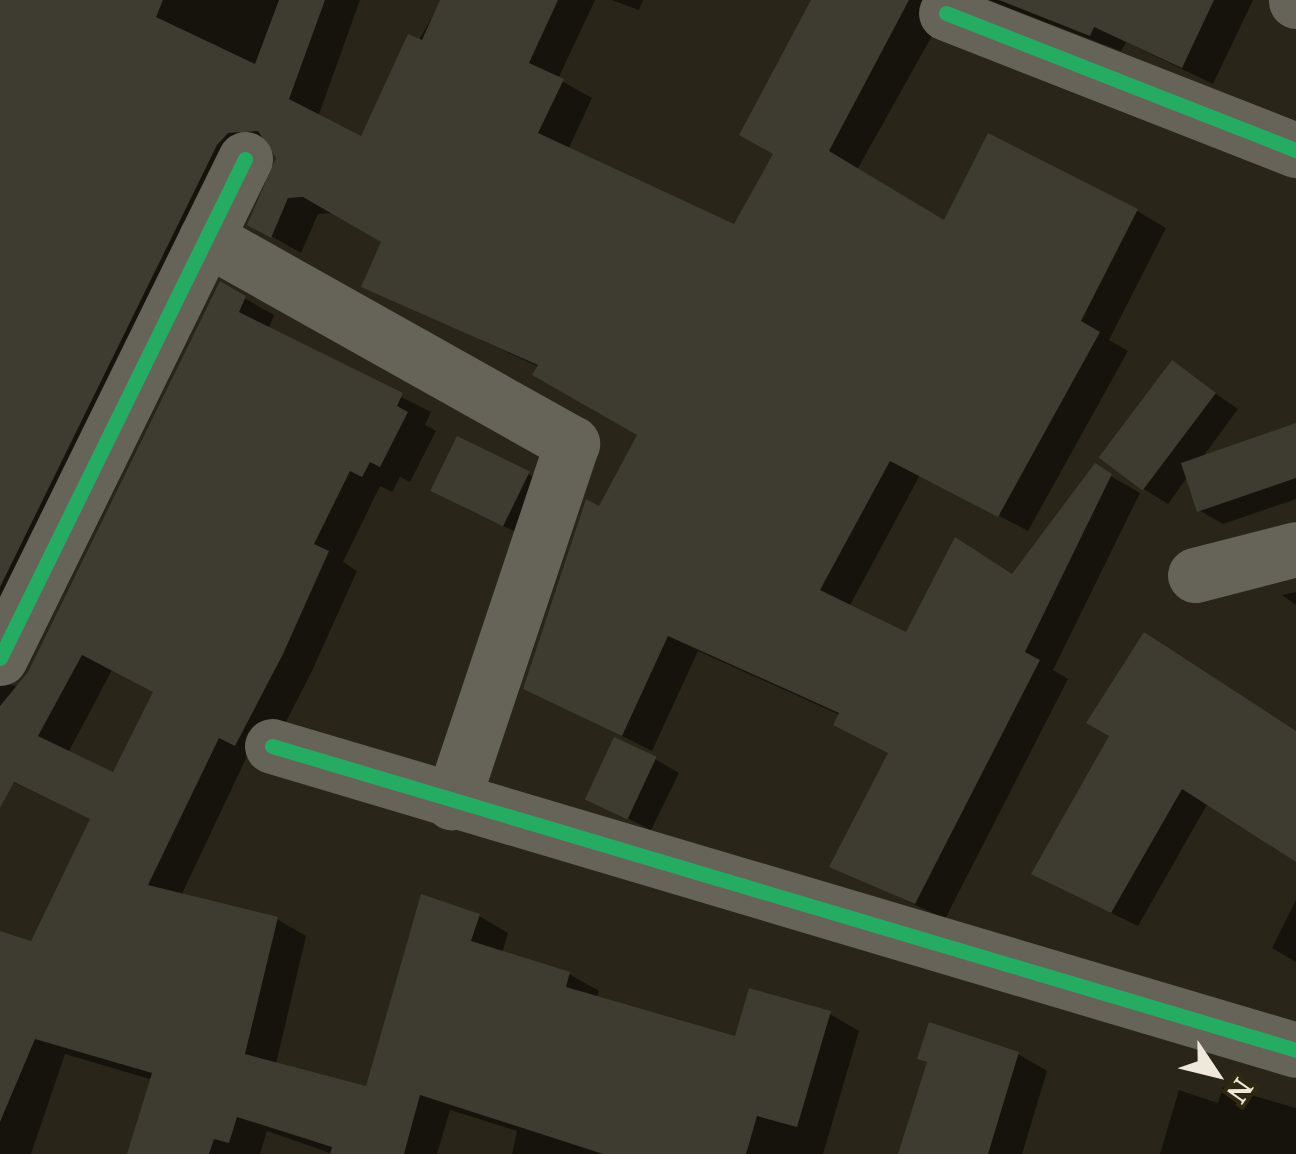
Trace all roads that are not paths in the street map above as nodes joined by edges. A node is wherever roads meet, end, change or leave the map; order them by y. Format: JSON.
{"nodes":[{"id":1,"x":946,"y":13,"type":"dead end"},
{"id":2,"x":1296,"y":150,"type":"edge"},
{"id":3,"x":245,"y":159,"type":"dead end"},
{"id":4,"x":206,"y":238,"type":"junction"},
{"id":5,"x":1296,"y":549,"type":"edge"},
{"id":6,"x":1195,"y":575,"type":"dead end"},
{"id":7,"x":0,"y":658,"type":"edge"},
{"id":8,"x":272,"y":746,"type":"dead end"},
{"id":9,"x":452,"y":802,"type":"junction"},
{"id":10,"x":1296,"y":1050,"type":"edge"}],
"edges":[{"from":1,"to":2,"type":"street"},
{"from":3,"to":4,"type":"street"},
{"from":4,"to":7,"type":"street"},
{"from":4,"to":9,"type":"street"},
{"from":5,"to":6,"type":"street"},
{"from":8,"to":9,"type":"street"},
{"from":9,"to":10,"type":"street"}]}
